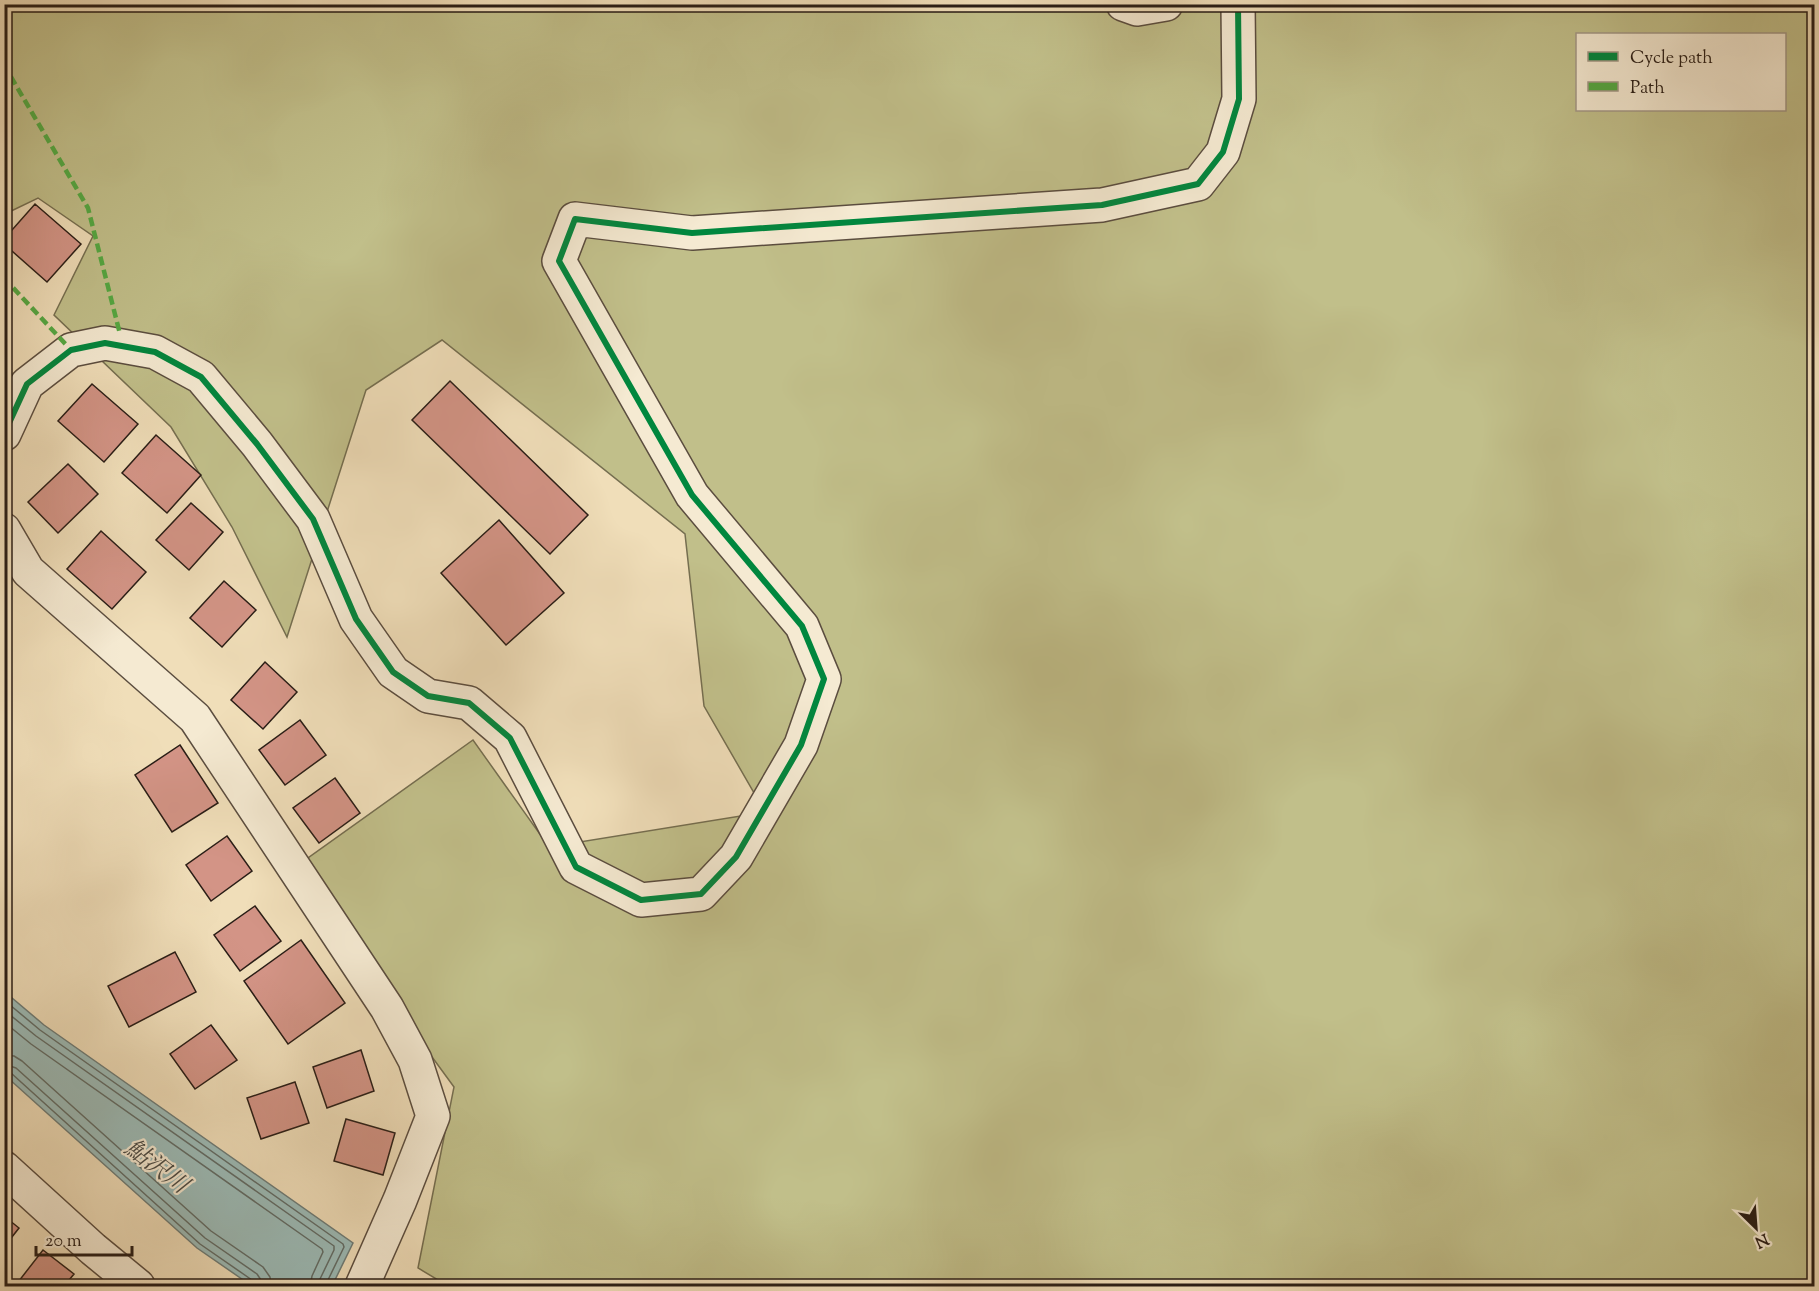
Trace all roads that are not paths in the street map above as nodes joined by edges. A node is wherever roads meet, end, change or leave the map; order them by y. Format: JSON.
{"nodes":[{"id":1,"x":1124,"y":4,"type":"edge"},
{"id":2,"x":1166,"y":4,"type":"edge"},
{"id":3,"x":1238,"y":4,"type":"edge"},
{"id":4,"x":4,"y":434,"type":"edge"},
{"id":5,"x":4,"y":530,"type":"edge"},
{"id":6,"x":4,"y":1168,"type":"edge"},
{"id":7,"x":138,"y":1287,"type":"edge"},
{"id":8,"x":362,"y":1287,"type":"edge"}],
"edges":[{"from":1,"to":2,"type":"street"},
{"from":3,"to":4,"type":"street"},
{"from":5,"to":8,"type":"street"},
{"from":6,"to":7,"type":"street"}]}
